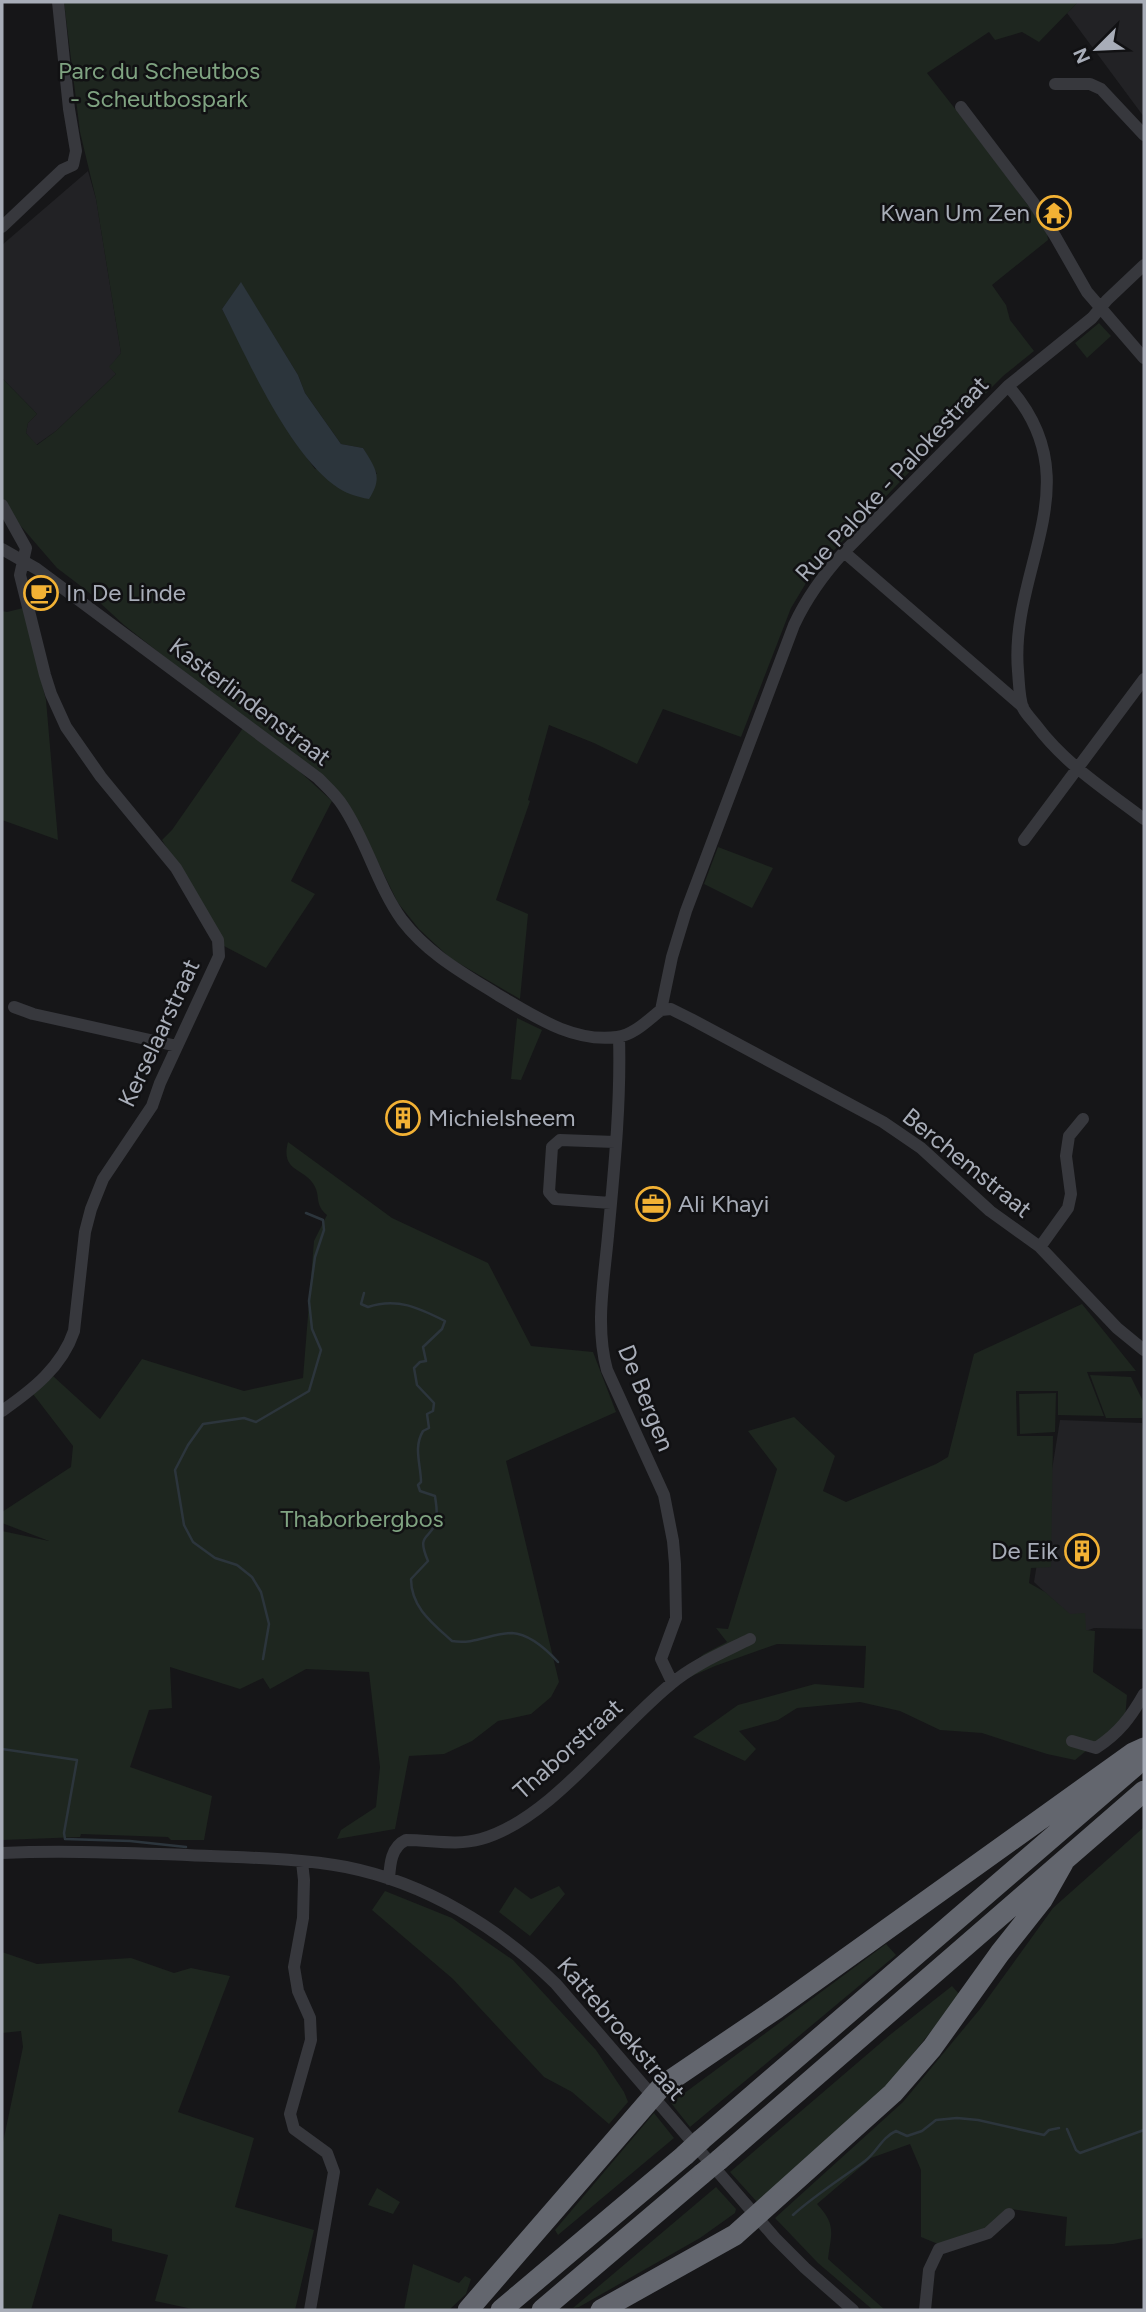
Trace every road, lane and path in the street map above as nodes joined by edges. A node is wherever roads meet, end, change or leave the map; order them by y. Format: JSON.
{"nodes":[{"id":1,"x":58,"y":2,"type":"edge"},
{"id":2,"x":1055,"y":85,"type":"dead end"},
{"id":3,"x":961,"y":107,"type":"dead end"},
{"id":4,"x":1144,"y":135,"type":"edge"},
{"id":5,"x":2,"y":228,"type":"edge"},
{"id":6,"x":1144,"y":265,"type":"edge"},
{"id":7,"x":1100,"y":308,"type":"junction"},
{"id":8,"x":1144,"y":358,"type":"edge"},
{"id":9,"x":1008,"y":386,"type":"junction"},
{"id":10,"x":2,"y":505,"type":"edge"},
{"id":11,"x":2,"y":549,"type":"edge"},
{"id":12,"x":844,"y":552,"type":"junction"},
{"id":13,"x":22,"y":560,"type":"junction"},
{"id":14,"x":1144,"y":678,"type":"edge"},
{"id":15,"x":1023,"y":707,"type":"junction"},
{"id":16,"x":1077,"y":769,"type":"junction"},
{"id":17,"x":1144,"y":819,"type":"edge"},
{"id":18,"x":1024,"y":840,"type":"dead end"},
{"id":19,"x":14,"y":1007,"type":"dead end"},
{"id":20,"x":662,"y":1010,"type":"junction"},
{"id":21,"x":619,"y":1037,"type":"junction"},
{"id":22,"x":177,"y":1046,"type":"junction"},
{"id":23,"x":1083,"y":1119,"type":"dead end"},
{"id":24,"x":615,"y":1142,"type":"junction"},
{"id":25,"x":611,"y":1203,"type":"junction"},
{"id":26,"x":1040,"y":1247,"type":"junction"},
{"id":27,"x":1144,"y":1350,"type":"edge"},
{"id":28,"x":2,"y":1411,"type":"edge"},
{"id":29,"x":750,"y":1639,"type":"dead end"},
{"id":30,"x":672,"y":1682,"type":"junction"},
{"id":31,"x":1144,"y":1693,"type":"edge"},
{"id":32,"x":1072,"y":1741,"type":"dead end"},
{"id":33,"x":1144,"y":1748,"type":"edge"},
{"id":34,"x":1144,"y":1758,"type":"edge"},
{"id":35,"x":1144,"y":1791,"type":"edge"},
{"id":36,"x":2,"y":1853,"type":"edge"},
{"id":37,"x":302,"y":1862,"type":"junction"},
{"id":38,"x":1063,"y":1863,"type":"junction"},
{"id":39,"x":389,"y":1879,"type":"junction"},
{"id":40,"x":651,"y":2096,"type":"junction"},
{"id":41,"x":1009,"y":2214,"type":"dead end"},
{"id":42,"x":756,"y":2216,"type":"junction"},
{"id":43,"x":310,"y":2310,"type":"edge"},
{"id":44,"x":468,"y":2310,"type":"edge"},
{"id":45,"x":501,"y":2310,"type":"edge"},
{"id":46,"x":542,"y":2310,"type":"edge"},
{"id":47,"x":601,"y":2310,"type":"edge"},
{"id":48,"x":853,"y":2310,"type":"edge"},
{"id":49,"x":925,"y":2310,"type":"edge"}],
"edges":[{"from":1,"to":5,"type":"street"},
{"from":2,"to":4,"type":"street"},
{"from":3,"to":7,"type":"street"},
{"from":6,"to":7,"type":"street","name":"Rue Paloke - Palokestraat"},
{"from":7,"to":8,"type":"street"},
{"from":7,"to":9,"type":"street","name":"Rue Paloke - Palokestraat"},
{"from":9,"to":12,"type":"street","name":"Rue Paloke - Palokestraat"},
{"from":9,"to":15,"type":"street"},
{"from":10,"to":13,"type":"street","name":"Kerselaarstraat"},
{"from":11,"to":13,"type":"street","name":"Kasterlindenstraat"},
{"from":12,"to":15,"type":"street"},
{"from":12,"to":20,"type":"street","name":"Rue Paloke - Palokestraat"},
{"from":13,"to":21,"type":"street","name":"Kasterlindenstraat"},
{"from":13,"to":22,"type":"street","name":"Kerselaarstraat"},
{"from":14,"to":16,"type":"street"},
{"from":15,"to":16,"type":"street"},
{"from":16,"to":17,"type":"street"},
{"from":16,"to":18,"type":"street"},
{"from":19,"to":22,"type":"street"},
{"from":20,"to":21,"type":"street"},
{"from":20,"to":26,"type":"street","name":"Berchemstraat"},
{"from":21,"to":24,"type":"street","name":"De Bergen"},
{"from":22,"to":28,"type":"street","name":"Kerselaarstraat"},
{"from":23,"to":26,"type":"street"},
{"from":24,"to":25,"type":"street","name":"De Bergen"},
{"from":24,"to":25,"type":"street"},
{"from":25,"to":30,"type":"street","name":"De Bergen"},
{"from":26,"to":27,"type":"street","name":"Berchemstraat"},
{"from":29,"to":30,"type":"street","name":"Thaborstraat"},
{"from":30,"to":39,"type":"street","name":"Thaborstraat"},
{"from":31,"to":32,"type":"street"},
{"from":33,"to":40,"type":"highway"},
{"from":34,"to":45,"type":"highway","bridge":true},
{"from":35,"to":38,"type":"highway"},
{"from":36,"to":37,"type":"street","name":"Kattebroekstraat"},
{"from":37,"to":39,"type":"street","name":"Kattebroekstraat"},
{"from":37,"to":43,"type":"street"},
{"from":38,"to":42,"type":"highway"},
{"from":38,"to":46,"type":"highway"},
{"from":39,"to":40,"type":"street","name":"Kattebroekstraat"},
{"from":40,"to":42,"type":"street","name":"Kattebroekstraat"},
{"from":40,"to":44,"type":"highway"},
{"from":41,"to":49,"type":"street"},
{"from":42,"to":47,"type":"highway"},
{"from":42,"to":48,"type":"street","name":"Kattebroekstraat"}]}
